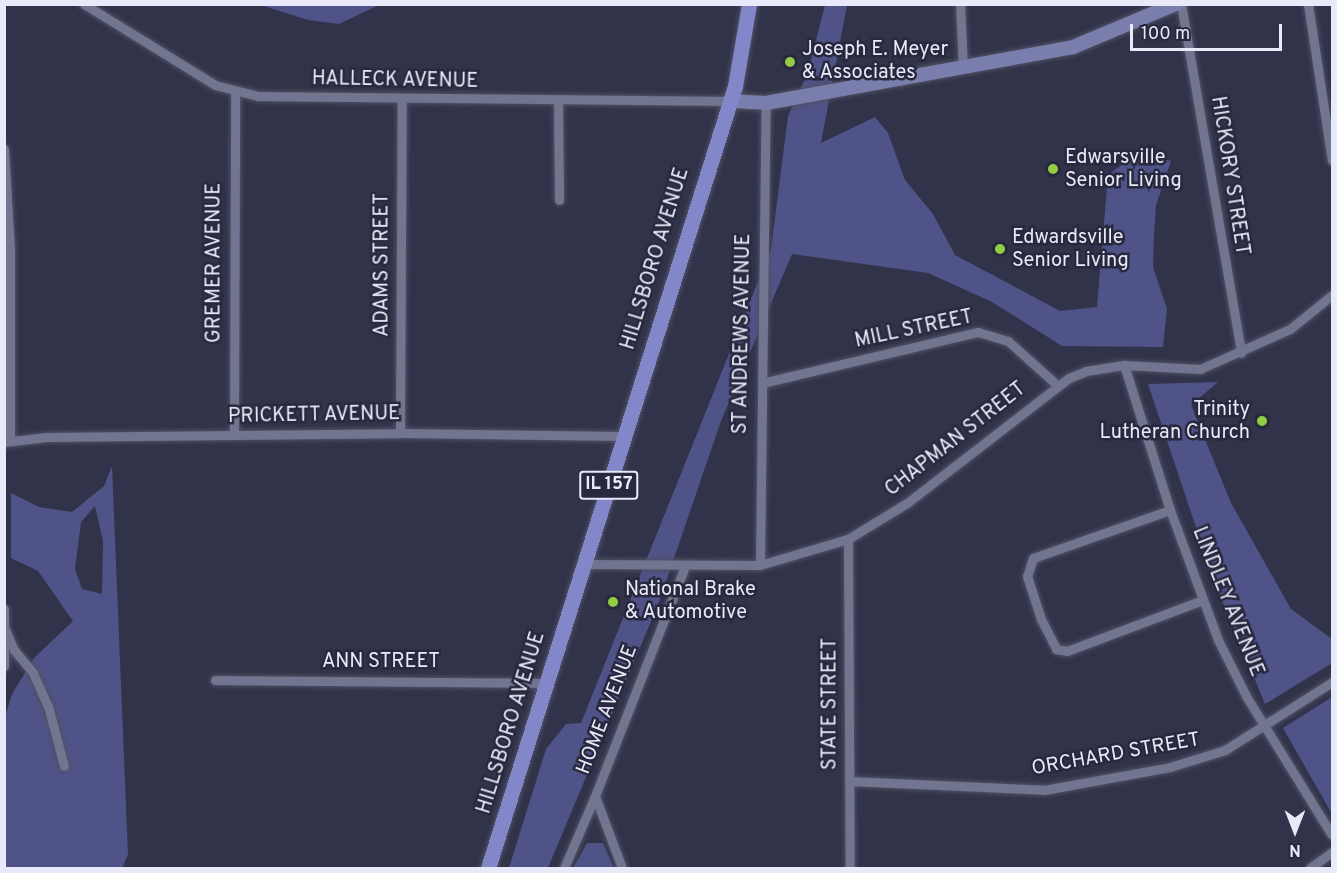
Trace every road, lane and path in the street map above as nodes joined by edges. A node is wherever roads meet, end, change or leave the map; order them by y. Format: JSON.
{"nodes":[{"id":1,"x":84,"y":4,"type":"edge"},
{"id":2,"x":749,"y":4,"type":"edge"},
{"id":3,"x":960,"y":4,"type":"edge"},
{"id":4,"x":1176,"y":4,"type":"edge"},
{"id":5,"x":1181,"y":4,"type":"edge"},
{"id":6,"x":1308,"y":4,"type":"edge"},
{"id":7,"x":1149,"y":10,"type":"edge"},
{"id":8,"x":963,"y":68,"type":"junction"},
{"id":9,"x":235,"y":92,"type":"junction"},
{"id":10,"x":402,"y":98,"type":"junction"},
{"id":11,"x":558,"y":102,"type":"junction"},
{"id":12,"x":730,"y":102,"type":"junction"},
{"id":13,"x":766,"y":103,"type":"junction"},
{"id":14,"x":4,"y":149,"type":"edge"},
{"id":15,"x":1332,"y":160,"type":"edge"},
{"id":16,"x":559,"y":200,"type":"dead end"},
{"id":17,"x":7,"y":250,"type":"edge"},
{"id":18,"x":1332,"y":295,"type":"edge"},
{"id":19,"x":1242,"y":353,"type":"junction"},
{"id":20,"x":1124,"y":365,"type":"junction"},
{"id":21,"x":762,"y":383,"type":"junction"},
{"id":22,"x":1056,"y":385,"type":"junction"},
{"id":23,"x":400,"y":432,"type":"junction"},
{"id":24,"x":234,"y":434,"type":"junction"},
{"id":25,"x":623,"y":436,"type":"junction"},
{"id":26,"x":7,"y":442,"type":"edge"},
{"id":27,"x":1170,"y":510,"type":"junction"},
{"id":28,"x":848,"y":539,"type":"junction"},
{"id":29,"x":584,"y":564,"type":"junction"},
{"id":30,"x":685,"y":566,"type":"junction"},
{"id":31,"x":760,"y":566,"type":"junction"},
{"id":32,"x":1203,"y":600,"type":"junction"},
{"id":33,"x":4,"y":609,"type":"edge"},
{"id":34,"x":5,"y":629,"type":"edge"},
{"id":35,"x":4,"y":666,"type":"edge"},
{"id":36,"x":215,"y":680,"type":"dead end"},
{"id":37,"x":1332,"y":682,"type":"edge"},
{"id":38,"x":546,"y":683,"type":"junction"},
{"id":39,"x":1266,"y":727,"type":"junction"},
{"id":40,"x":64,"y":766,"type":"dead end"},
{"id":41,"x":849,"y":781,"type":"junction"},
{"id":42,"x":595,"y":796,"type":"junction"},
{"id":43,"x":1332,"y":835,"type":"edge"},
{"id":44,"x":1332,"y":852,"type":"edge"},
{"id":45,"x":488,"y":868,"type":"edge"},
{"id":46,"x":564,"y":868,"type":"edge"},
{"id":47,"x":622,"y":868,"type":"edge"},
{"id":48,"x":850,"y":868,"type":"edge"},
{"id":49,"x":1310,"y":868,"type":"edge"}],
"edges":[{"from":1,"to":9,"type":"street","name":"HALLECK AVENUE"},
{"from":2,"to":12,"type":"main road","number":"IL 157"},
{"from":3,"to":8,"type":"street"},
{"from":4,"to":7,"type":"street"},
{"from":5,"to":19,"type":"street","name":"HICKORY STREET"},
{"from":6,"to":15,"type":"street"},
{"from":7,"to":8,"type":"street"},
{"from":8,"to":13,"type":"street"},
{"from":9,"to":10,"type":"street","name":"HALLECK AVENUE"},
{"from":9,"to":24,"type":"street","name":"GREMER AVENUE"},
{"from":10,"to":11,"type":"street","name":"HALLECK AVENUE"},
{"from":10,"to":23,"type":"street","name":"ADAMS STREET"},
{"from":11,"to":12,"type":"street","name":"HALLECK AVENUE"},
{"from":11,"to":16,"type":"street"},
{"from":12,"to":13,"type":"street"},
{"from":12,"to":25,"type":"main road","name":"HILLSBORO AVENUE","number":"IL 157"},
{"from":13,"to":21,"type":"street","name":"ST ANDREWS AVENUE"},
{"from":14,"to":17,"type":"street"},
{"from":17,"to":26,"type":"street"},
{"from":18,"to":19,"type":"street","name":"CHAPMAN STREET"},
{"from":19,"to":20,"type":"street","name":"CHAPMAN STREET"},
{"from":20,"to":22,"type":"street","name":"CHAPMAN STREET"},
{"from":20,"to":27,"type":"street","name":"LINDLEY AVENUE"},
{"from":21,"to":22,"type":"street","name":"MILL STREET"},
{"from":21,"to":31,"type":"street","name":"ST ANDREWS AVENUE"},
{"from":22,"to":28,"type":"street","name":"CHAPMAN STREET"},
{"from":23,"to":24,"type":"street","name":"PRICKETT AVENUE"},
{"from":23,"to":25,"type":"street","name":"PRICKETT AVENUE"},
{"from":24,"to":26,"type":"street","name":"PRICKETT AVENUE"},
{"from":25,"to":29,"type":"main road","name":"HILLSBORO AVENUE","number":"IL 157"},
{"from":27,"to":32,"type":"street","name":"LINDLEY AVENUE"},
{"from":27,"to":32,"type":"street"},
{"from":28,"to":31,"type":"street","name":"CHAPMAN STREET"},
{"from":28,"to":41,"type":"street","name":"STATE STREET"},
{"from":29,"to":30,"type":"street","name":"CHAPMAN STREET"},
{"from":29,"to":38,"type":"main road","name":"HILLSBORO AVENUE","number":"IL 157"},
{"from":30,"to":31,"type":"street","name":"CHAPMAN STREET"},
{"from":30,"to":42,"type":"street","name":"HOME AVENUE"},
{"from":32,"to":39,"type":"street","name":"LINDLEY AVENUE"},
{"from":33,"to":34,"type":"street"},
{"from":34,"to":35,"type":"street"},
{"from":34,"to":40,"type":"street"},
{"from":36,"to":38,"type":"street","name":"ANN STREET"},
{"from":37,"to":39,"type":"street","name":"ORCHARD STREET"},
{"from":38,"to":45,"type":"main road","name":"HILLSBORO AVENUE","number":"IL 157"},
{"from":39,"to":41,"type":"street","name":"ORCHARD STREET"},
{"from":39,"to":43,"type":"street","name":"LINDLEY AVENUE"},
{"from":41,"to":48,"type":"street","name":"STATE STREET"},
{"from":42,"to":46,"type":"street"},
{"from":42,"to":47,"type":"street","name":"HOME AVENUE"},
{"from":44,"to":49,"type":"street"}]}
